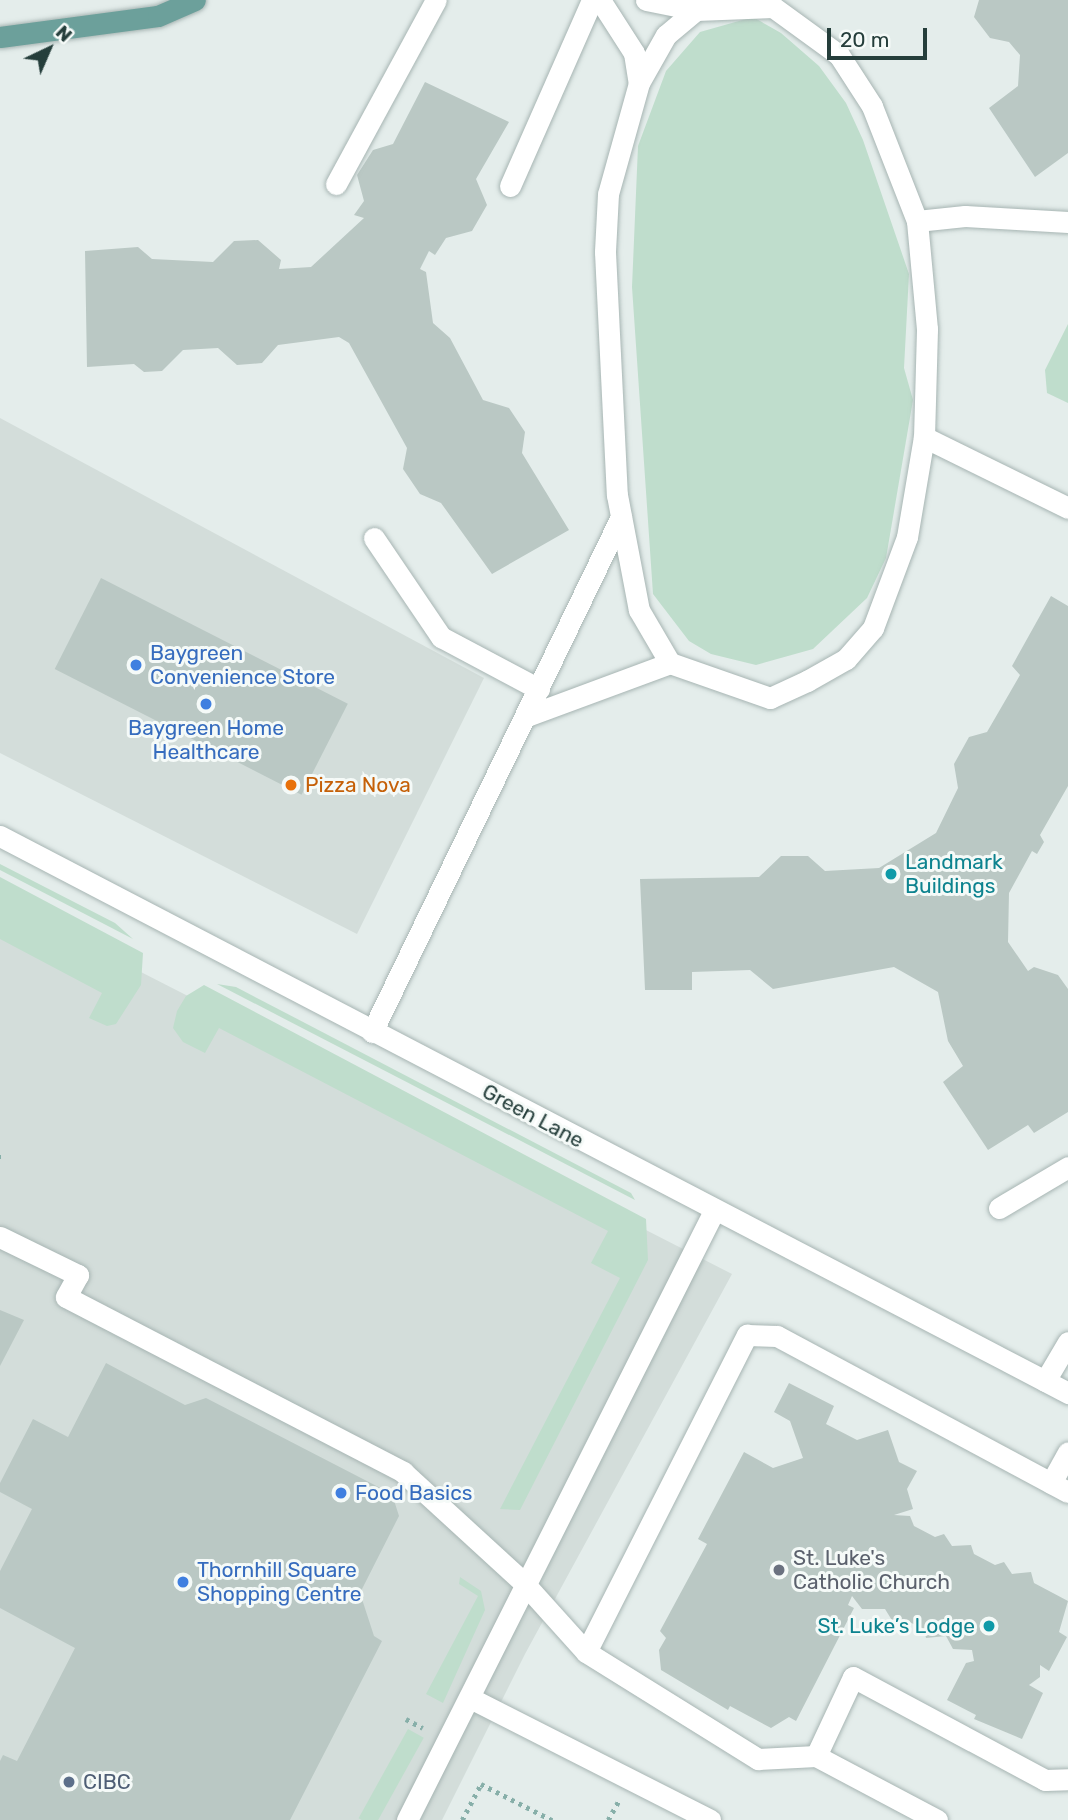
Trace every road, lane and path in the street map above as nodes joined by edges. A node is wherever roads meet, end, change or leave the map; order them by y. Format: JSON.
{"nodes":[{"id":1,"x":195,"y":0,"type":"edge"},
{"id":2,"x":436,"y":0,"type":"edge"},
{"id":3,"x":592,"y":0,"type":"edge"},
{"id":4,"x":600,"y":0,"type":"edge"},
{"id":5,"x":646,"y":0,"type":"edge"},
{"id":6,"x":696,"y":10,"type":"junction"},
{"id":7,"x":0,"y":37,"type":"edge"},
{"id":8,"x":639,"y":83,"type":"junction"},
{"id":9,"x":336,"y":184,"type":"dead end"},
{"id":10,"x":510,"y":186,"type":"dead end"},
{"id":11,"x":917,"y":221,"type":"junction"},
{"id":12,"x":1068,"y":222,"type":"edge"},
{"id":13,"x":925,"y":437,"type":"junction"},
{"id":14,"x":1068,"y":508,"type":"edge"},
{"id":15,"x":621,"y":517,"type":"junction"},
{"id":16,"x":374,"y":538,"type":"dead end"},
{"id":17,"x":670,"y":663,"type":"junction"},
{"id":18,"x":539,"y":689,"type":"junction"},
{"id":19,"x":527,"y":716,"type":"junction"},
{"id":20,"x":0,"y":836,"type":"edge"},
{"id":21,"x":372,"y":1032,"type":"junction"},
{"id":22,"x":1068,"y":1167,"type":"edge"},
{"id":23,"x":999,"y":1208,"type":"dead end"},
{"id":24,"x":714,"y":1210,"type":"junction"},
{"id":25,"x":0,"y":1237,"type":"edge"},
{"id":26,"x":1068,"y":1342,"type":"edge"},
{"id":27,"x":1045,"y":1381,"type":"junction"},
{"id":28,"x":1068,"y":1393,"type":"edge"},
{"id":29,"x":1068,"y":1452,"type":"edge"},
{"id":30,"x":1060,"y":1487,"type":"edge"},
{"id":31,"x":523,"y":1582,"type":"junction"},
{"id":32,"x":586,"y":1652,"type":"junction"},
{"id":33,"x":472,"y":1699,"type":"junction"},
{"id":34,"x":406,"y":1719,"type":"dead end"},
{"id":35,"x":424,"y":1728,"type":"dead end"},
{"id":36,"x":816,"y":1756,"type":"junction"},
{"id":37,"x":1068,"y":1779,"type":"edge"},
{"id":38,"x":407,"y":1820,"type":"edge"},
{"id":39,"x":462,"y":1820,"type":"edge"},
{"id":40,"x":552,"y":1820,"type":"edge"},
{"id":41,"x":710,"y":1820,"type":"edge"},
{"id":42,"x":937,"y":1820,"type":"edge"}],
"edges":[{"from":1,"to":7,"type":"main road"},
{"from":2,"to":9,"type":"street"},
{"from":3,"to":10,"type":"street"},
{"from":4,"to":8,"type":"street"},
{"from":5,"to":6,"type":"street"},
{"from":6,"to":8,"type":"street"},
{"from":6,"to":11,"type":"street"},
{"from":8,"to":15,"type":"street"},
{"from":11,"to":12,"type":"street"},
{"from":11,"to":13,"type":"street"},
{"from":13,"to":14,"type":"street"},
{"from":13,"to":17,"type":"street"},
{"from":15,"to":17,"type":"street"},
{"from":15,"to":18,"type":"street"},
{"from":16,"to":18,"type":"street"},
{"from":17,"to":19,"type":"street"},
{"from":18,"to":19,"type":"street"},
{"from":19,"to":21,"type":"street"},
{"from":20,"to":21,"type":"street","name":"Green Lane"},
{"from":21,"to":24,"type":"street","name":"Green Lane"},
{"from":22,"to":23,"type":"street"},
{"from":24,"to":27,"type":"street","name":"Green Lane"},
{"from":24,"to":31,"type":"street"},
{"from":25,"to":31,"type":"street"},
{"from":26,"to":27,"type":"street"},
{"from":27,"to":28,"type":"street","name":"Green Lane"},
{"from":29,"to":30,"type":"street"},
{"from":30,"to":32,"type":"street"},
{"from":31,"to":32,"type":"street"},
{"from":31,"to":33,"type":"street"},
{"from":32,"to":36,"type":"street"},
{"from":33,"to":38,"type":"street"},
{"from":33,"to":41,"type":"street"},
{"from":34,"to":35,"type":"path"},
{"from":36,"to":37,"type":"street"},
{"from":36,"to":42,"type":"street"},
{"from":39,"to":40,"type":"path"}]}
